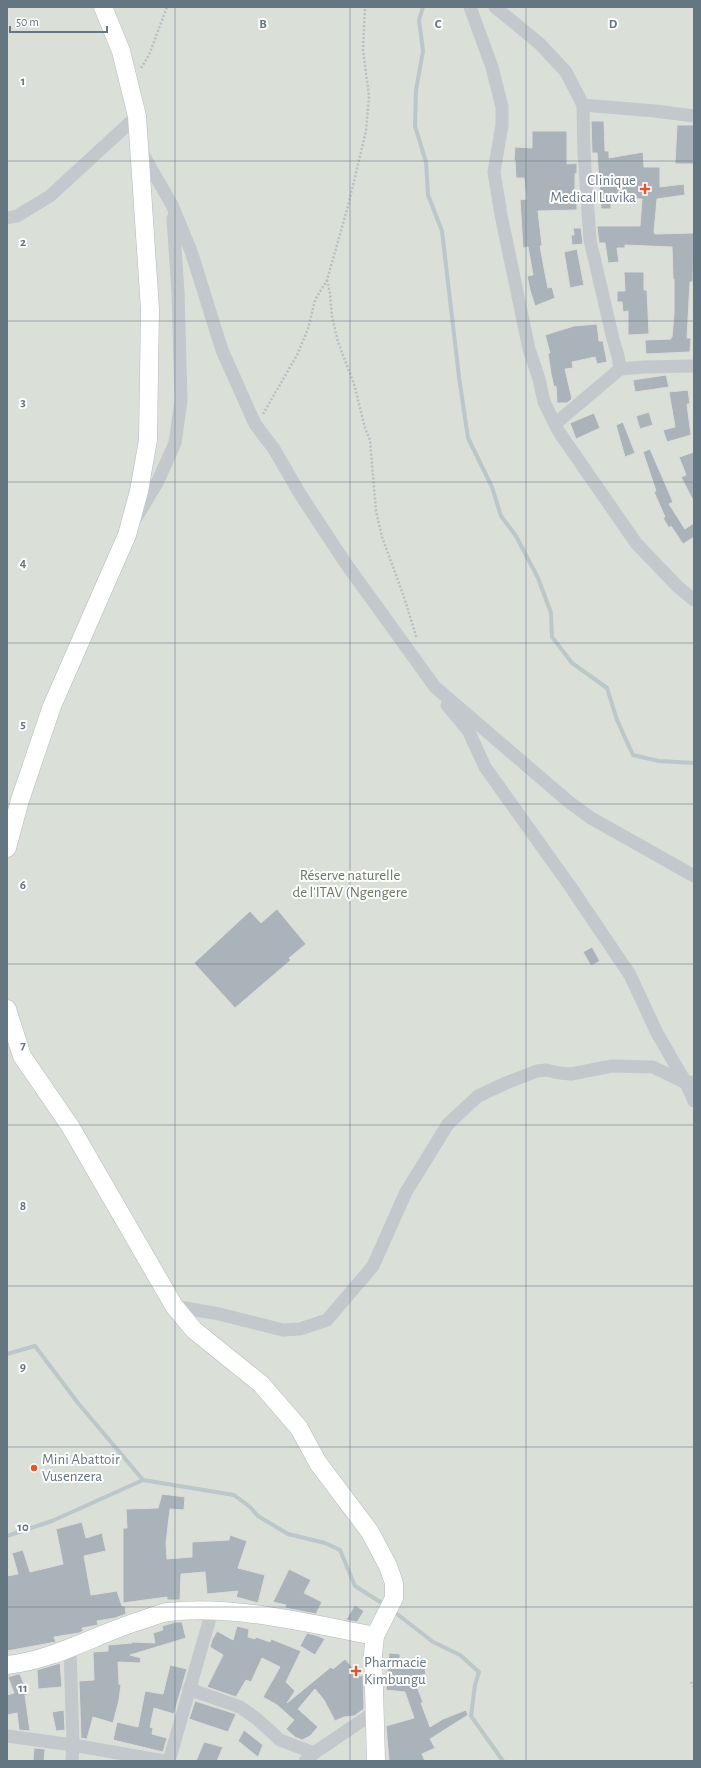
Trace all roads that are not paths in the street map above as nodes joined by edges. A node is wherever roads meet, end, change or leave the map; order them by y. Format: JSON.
{"nodes":[{"id":1,"x":103,"y":7,"type":"edge"},
{"id":2,"x":470,"y":7,"type":"edge"},
{"id":3,"x":495,"y":7,"type":"edge"},
{"id":4,"x":583,"y":105,"type":"junction"},
{"id":5,"x":137,"y":116,"type":"junction"},
{"id":6,"x":694,"y":116,"type":"edge"},
{"id":7,"x":138,"y":146,"type":"junction"},
{"id":8,"x":172,"y":205,"type":"junction"},
{"id":9,"x":7,"y":218,"type":"edge"},
{"id":10,"x":694,"y":366,"type":"edge"},
{"id":11,"x":620,"y":369,"type":"junction"},
{"id":12,"x":555,"y":424,"type":"junction"},
{"id":13,"x":126,"y":535,"type":"junction"},
{"id":14,"x":694,"y":600,"type":"edge"},
{"id":15,"x":435,"y":686,"type":"junction"},
{"id":16,"x":7,"y":848,"type":"edge"},
{"id":17,"x":694,"y":876,"type":"edge"},
{"id":18,"x":7,"y":1009,"type":"edge"},
{"id":19,"x":690,"y":1083,"type":"edge"},
{"id":20,"x":694,"y":1101,"type":"edge"},
{"id":21,"x":174,"y":1306,"type":"junction"},
{"id":22,"x":212,"y":1611,"type":"junction"},
{"id":23,"x":375,"y":1636,"type":"junction"},
{"id":24,"x":70,"y":1650,"type":"junction"},
{"id":25,"x":7,"y":1665,"type":"edge"},
{"id":26,"x":189,"y":1689,"type":"junction"},
{"id":27,"x":376,"y":1711,"type":"junction"},
{"id":28,"x":7,"y":1736,"type":"edge"},
{"id":29,"x":73,"y":1745,"type":"junction"},
{"id":30,"x":310,"y":1757,"type":"edge"},
{"id":31,"x":72,"y":1761,"type":"edge"},
{"id":32,"x":164,"y":1761,"type":"edge"},
{"id":33,"x":169,"y":1761,"type":"edge"},
{"id":34,"x":376,"y":1761,"type":"edge"}],
"edges":[{"from":1,"to":5,"type":"street"},
{"from":2,"to":12,"type":"street"},
{"from":3,"to":4,"type":"street"},
{"from":4,"to":6,"type":"street"},
{"from":4,"to":11,"type":"street"},
{"from":5,"to":7,"type":"street"},
{"from":5,"to":9,"type":"street"},
{"from":7,"to":8,"type":"street"},
{"from":7,"to":13,"type":"street"},
{"from":8,"to":13,"type":"street"},
{"from":8,"to":15,"type":"street"},
{"from":10,"to":11,"type":"street"},
{"from":11,"to":12,"type":"street"},
{"from":12,"to":14,"type":"street"},
{"from":13,"to":16,"type":"street"},
{"from":15,"to":17,"type":"street"},
{"from":15,"to":19,"type":"street"},
{"from":18,"to":21,"type":"street"},
{"from":19,"to":20,"type":"street"},
{"from":19,"to":21,"type":"street"},
{"from":21,"to":23,"type":"street"},
{"from":22,"to":23,"type":"street"},
{"from":22,"to":24,"type":"street"},
{"from":22,"to":26,"type":"street"},
{"from":23,"to":27,"type":"street"},
{"from":24,"to":25,"type":"street"},
{"from":24,"to":29,"type":"street"},
{"from":26,"to":30,"type":"street"},
{"from":26,"to":33,"type":"street"},
{"from":27,"to":30,"type":"street"},
{"from":27,"to":34,"type":"street"},
{"from":28,"to":29,"type":"street"},
{"from":29,"to":31,"type":"street"},
{"from":29,"to":32,"type":"street"}]}
